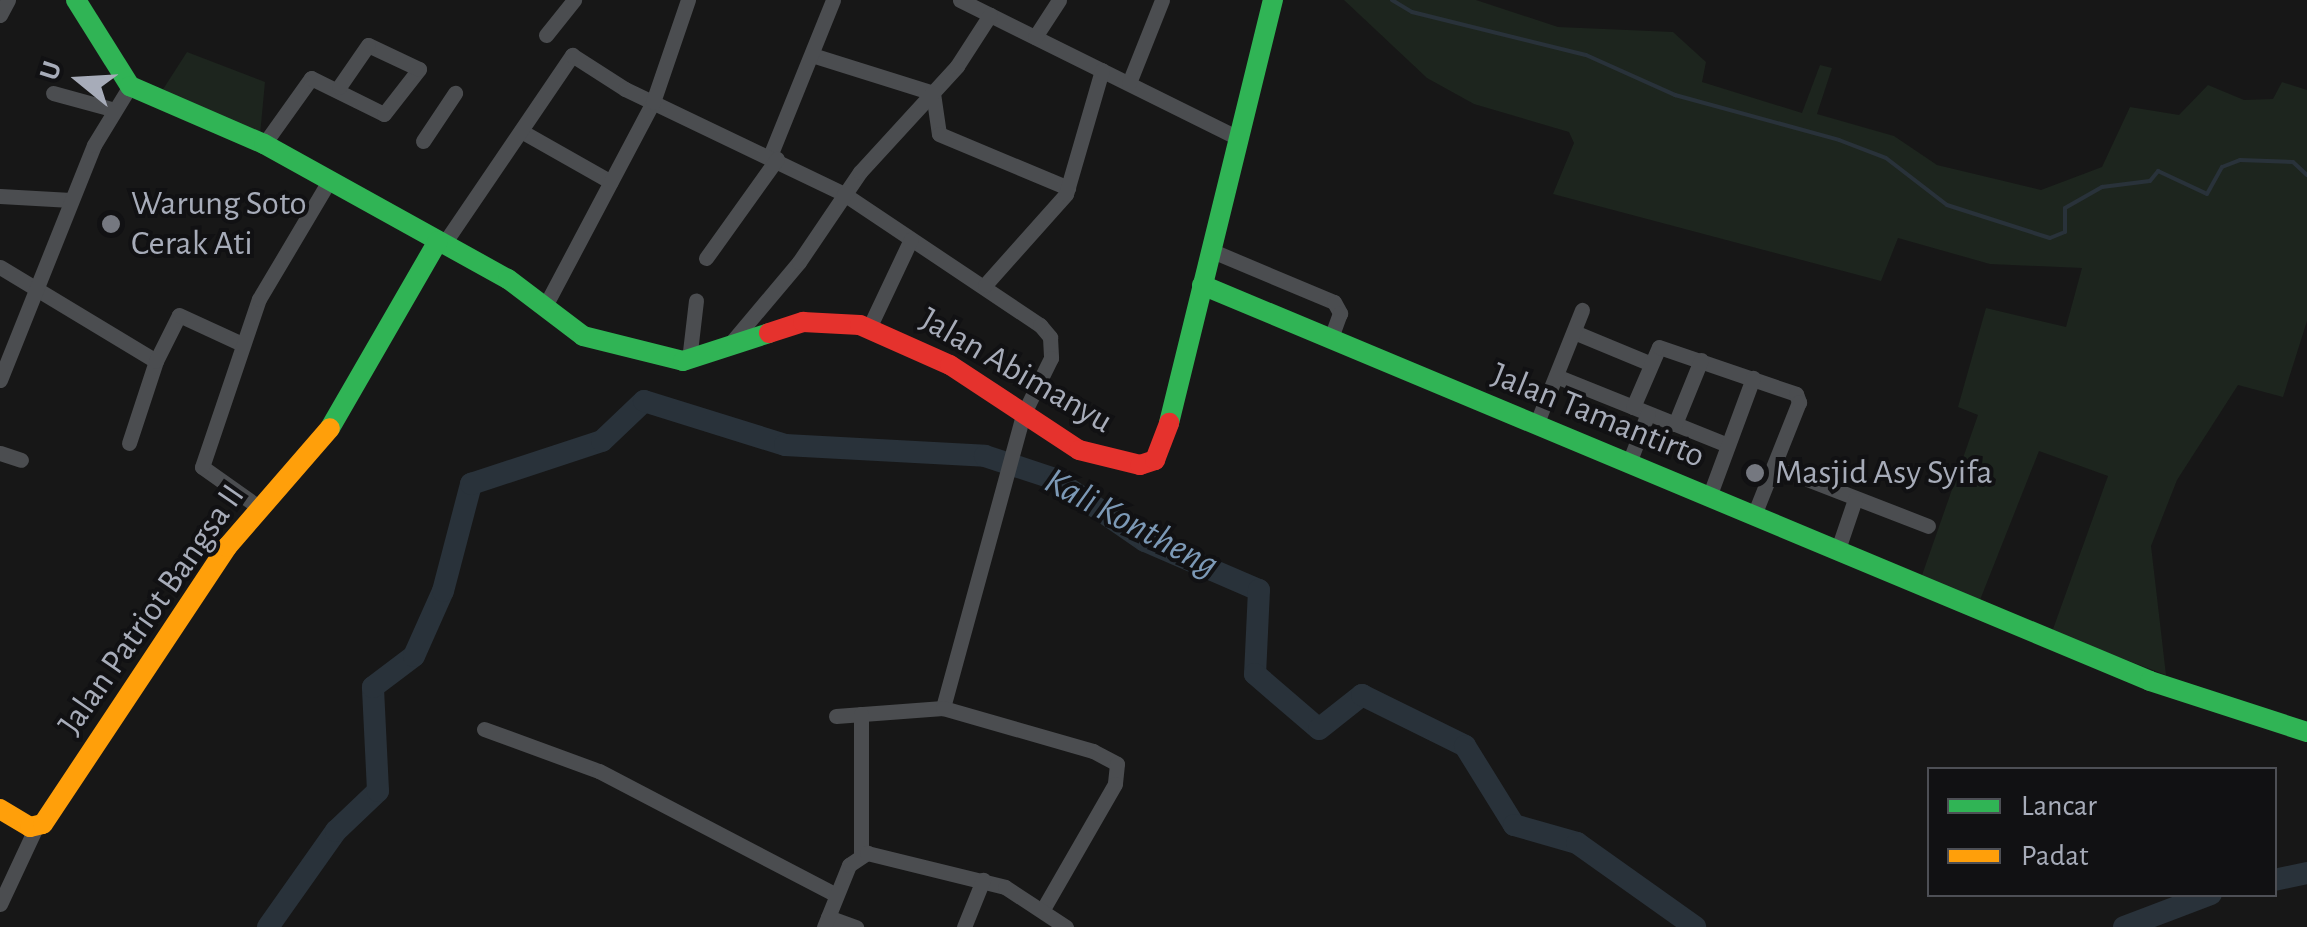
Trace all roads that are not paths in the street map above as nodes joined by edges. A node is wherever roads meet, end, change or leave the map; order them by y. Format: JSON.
{"nodes":[{"id":1,"x":8,"y":0,"type":"edge"},
{"id":2,"x":76,"y":0,"type":"edge"},
{"id":3,"x":574,"y":0,"type":"edge"},
{"id":4,"x":688,"y":0,"type":"edge"},
{"id":5,"x":833,"y":0,"type":"edge"},
{"id":6,"x":960,"y":0,"type":"edge"},
{"id":7,"x":1060,"y":0,"type":"edge"},
{"id":8,"x":1162,"y":0,"type":"edge"},
{"id":9,"x":1272,"y":0,"type":"edge"},
{"id":10,"x":990,"y":15,"type":"junction"},
{"id":11,"x":0,"y":16,"type":"edge"},
{"id":12,"x":546,"y":35,"type":"dead end"},
{"id":13,"x":1036,"y":37,"type":"junction"},
{"id":14,"x":812,"y":54,"type":"junction"},
{"id":15,"x":1102,"y":70,"type":"junction"},
{"id":16,"x":1129,"y":83,"type":"junction"},
{"id":17,"x":130,"y":86,"type":"junction"},
{"id":18,"x":339,"y":87,"type":"junction"},
{"id":19,"x":455,"y":92,"type":"dead end"},
{"id":20,"x":53,"y":93,"type":"dead end"},
{"id":21,"x":933,"y":93,"type":"junction"},
{"id":22,"x":653,"y":102,"type":"junction"},
{"id":23,"x":114,"y":110,"type":"junction"},
{"id":24,"x":521,"y":130,"type":"junction"},
{"id":25,"x":1238,"y":138,"type":"junction"},
{"id":26,"x":423,"y":141,"type":"dead end"},
{"id":27,"x":264,"y":144,"type":"junction"},
{"id":28,"x":773,"y":158,"type":"junction"},
{"id":29,"x":329,"y":181,"type":"junction"},
{"id":30,"x":611,"y":182,"type":"junction"},
{"id":31,"x":1068,"y":188,"type":"junction"},
{"id":32,"x":844,"y":194,"type":"junction"},
{"id":33,"x":0,"y":196,"type":"edge"},
{"id":34,"x":71,"y":200,"type":"junction"},
{"id":35,"x":911,"y":239,"type":"junction"},
{"id":36,"x":440,"y":243,"type":"junction"},
{"id":37,"x":1210,"y":250,"type":"junction"},
{"id":38,"x":464,"y":256,"type":"junction"},
{"id":39,"x":706,"y":258,"type":"dead end"},
{"id":40,"x":0,"y":268,"type":"edge"},
{"id":41,"x":1202,"y":284,"type":"junction"},
{"id":42,"x":984,"y":285,"type":"junction"},
{"id":43,"x":37,"y":287,"type":"junction"},
{"id":44,"x":412,"y":297,"type":"junction"},
{"id":45,"x":696,"y":300,"type":"dead end"},
{"id":46,"x":544,"y":308,"type":"junction"},
{"id":47,"x":1582,"y":310,"type":"dead end"},
{"id":48,"x":869,"y":328,"type":"junction"},
{"id":49,"x":1574,"y":332,"type":"junction"},
{"id":50,"x":1330,"y":340,"type":"junction"},
{"id":51,"x":242,"y":344,"type":"junction"},
{"id":52,"x":724,"y":351,"type":"junction"},
{"id":53,"x":689,"y":360,"type":"junction"},
{"id":54,"x":1701,"y":360,"type":"junction"},
{"id":55,"x":156,"y":361,"type":"junction"},
{"id":56,"x":1650,"y":363,"type":"junction"},
{"id":57,"x":1556,"y":376,"type":"junction"},
{"id":58,"x":1753,"y":378,"type":"junction"},
{"id":59,"x":0,"y":380,"type":"edge"},
{"id":60,"x":1641,"y":410,"type":"junction"},
{"id":61,"x":1023,"y":415,"type":"junction"},
{"id":62,"x":1675,"y":424,"type":"junction"},
{"id":63,"x":1536,"y":425,"type":"junction"},
{"id":64,"x":130,"y":443,"type":"dead end"},
{"id":65,"x":1728,"y":445,"type":"junction"},
{"id":66,"x":0,"y":453,"type":"edge"},
{"id":67,"x":21,"y":460,"type":"dead end"},
{"id":68,"x":1629,"y":464,"type":"junction"},
{"id":69,"x":1788,"y":472,"type":"dead end"},
{"id":70,"x":1709,"y":496,"type":"junction"},
{"id":71,"x":1855,"y":499,"type":"junction"},
{"id":72,"x":260,"y":508,"type":"junction"},
{"id":73,"x":1754,"y":515,"type":"junction"},
{"id":74,"x":1928,"y":526,"type":"dead end"},
{"id":75,"x":1836,"y":552,"type":"junction"},
{"id":76,"x":943,"y":708,"type":"junction"},
{"id":77,"x":861,"y":714,"type":"junction"},
{"id":78,"x":836,"y":716,"type":"dead end"},
{"id":79,"x":484,"y":729,"type":"dead end"},
{"id":80,"x":2307,"y":732,"type":"edge"},
{"id":81,"x":0,"y":808,"type":"edge"},
{"id":82,"x":36,"y":828,"type":"junction"},
{"id":83,"x":860,"y":854,"type":"junction"},
{"id":84,"x":983,"y":880,"type":"junction"},
{"id":85,"x":836,"y":895,"type":"junction"},
{"id":86,"x":0,"y":904,"type":"edge"},
{"id":87,"x":1043,"y":909,"type":"junction"},
{"id":88,"x":826,"y":922,"type":"edge"},
{"id":89,"x":856,"y":927,"type":"edge"},
{"id":90,"x":964,"y":927,"type":"edge"},
{"id":91,"x":1066,"y":927,"type":"edge"}],
"edges":[{"from":1,"to":11,"type":"street"},
{"from":2,"to":17,"type":"street"},
{"from":3,"to":12,"type":"street"},
{"from":4,"to":22,"type":"street"},
{"from":5,"to":14,"type":"street"},
{"from":6,"to":10,"type":"street"},
{"from":7,"to":13,"type":"street"},
{"from":8,"to":16,"type":"street"},
{"from":9,"to":25,"type":"street","name":"Jalan Abimanyu"},
{"from":10,"to":13,"type":"street"},
{"from":10,"to":21,"type":"street"},
{"from":13,"to":15,"type":"street"},
{"from":14,"to":21,"type":"street"},
{"from":14,"to":28,"type":"street"},
{"from":15,"to":16,"type":"street"},
{"from":15,"to":31,"type":"street"},
{"from":16,"to":25,"type":"street"},
{"from":17,"to":23,"type":"street"},
{"from":17,"to":27,"type":"street","name":"Jalan Abimanyu"},
{"from":18,"to":18,"type":"street"},
{"from":18,"to":27,"type":"street"},
{"from":19,"to":26,"type":"street"},
{"from":20,"to":23,"type":"street"},
{"from":21,"to":31,"type":"street"},
{"from":21,"to":32,"type":"street"},
{"from":22,"to":24,"type":"street"},
{"from":22,"to":28,"type":"street"},
{"from":22,"to":30,"type":"street"},
{"from":23,"to":34,"type":"street"},
{"from":24,"to":30,"type":"street"},
{"from":24,"to":36,"type":"street"},
{"from":25,"to":37,"type":"street","name":"Jalan Abimanyu"},
{"from":27,"to":29,"type":"street","name":"Jalan Abimanyu"},
{"from":28,"to":32,"type":"street"},
{"from":28,"to":39,"type":"street"},
{"from":29,"to":36,"type":"street","name":"Jalan Abimanyu"},
{"from":29,"to":51,"type":"street"},
{"from":30,"to":46,"type":"street"},
{"from":31,"to":42,"type":"street"},
{"from":32,"to":35,"type":"street"},
{"from":32,"to":52,"type":"street"},
{"from":33,"to":34,"type":"street"},
{"from":34,"to":43,"type":"street"},
{"from":35,"to":42,"type":"street"},
{"from":35,"to":48,"type":"street"},
{"from":36,"to":38,"type":"street","name":"Jalan Abimanyu"},
{"from":36,"to":44,"type":"street"},
{"from":37,"to":41,"type":"street","name":"Jalan Abimanyu"},
{"from":37,"to":50,"type":"street"},
{"from":38,"to":44,"type":"street"},
{"from":38,"to":46,"type":"street","name":"Jalan Abimanyu"},
{"from":40,"to":43,"type":"street"},
{"from":41,"to":50,"type":"street","name":"Jalan Tamantirto"},
{"from":41,"to":61,"type":"street","name":"Jalan Abimanyu"},
{"from":42,"to":61,"type":"street"},
{"from":43,"to":55,"type":"street"},
{"from":43,"to":59,"type":"street"},
{"from":44,"to":72,"type":"street","name":"Jalan Patriot Bangsa II"},
{"from":45,"to":53,"type":"street"},
{"from":46,"to":53,"type":"street","name":"Jalan Abimanyu"},
{"from":47,"to":49,"type":"street"},
{"from":48,"to":52,"type":"street","name":"Jalan Abimanyu"},
{"from":48,"to":61,"type":"street","name":"Jalan Abimanyu"},
{"from":49,"to":56,"type":"street"},
{"from":49,"to":57,"type":"street"},
{"from":50,"to":63,"type":"street","name":"Jalan Tamantirto"},
{"from":51,"to":55,"type":"street"},
{"from":51,"to":72,"type":"street"},
{"from":52,"to":53,"type":"street","name":"Jalan Abimanyu"},
{"from":54,"to":56,"type":"street"},
{"from":54,"to":58,"type":"street"},
{"from":54,"to":62,"type":"street"},
{"from":55,"to":64,"type":"street"},
{"from":56,"to":60,"type":"street"},
{"from":57,"to":60,"type":"street"},
{"from":57,"to":63,"type":"street"},
{"from":58,"to":65,"type":"street"},
{"from":58,"to":73,"type":"street"},
{"from":60,"to":62,"type":"street"},
{"from":60,"to":68,"type":"street"},
{"from":61,"to":76,"type":"street"},
{"from":62,"to":65,"type":"street"},
{"from":63,"to":68,"type":"street","name":"Jalan Tamantirto"},
{"from":65,"to":70,"type":"street"},
{"from":66,"to":67,"type":"street"},
{"from":68,"to":70,"type":"street","name":"Jalan Tamantirto"},
{"from":69,"to":71,"type":"street"},
{"from":70,"to":73,"type":"street","name":"Jalan Tamantirto"},
{"from":71,"to":74,"type":"street"},
{"from":71,"to":75,"type":"street"},
{"from":72,"to":82,"type":"street","name":"Jalan Patriot Bangsa II"},
{"from":73,"to":75,"type":"street","name":"Jalan Tamantirto"},
{"from":75,"to":80,"type":"street","name":"Jalan Tamantirto"},
{"from":76,"to":77,"type":"street"},
{"from":76,"to":87,"type":"street"},
{"from":77,"to":78,"type":"street"},
{"from":77,"to":83,"type":"street"},
{"from":79,"to":85,"type":"street"},
{"from":81,"to":82,"type":"street"},
{"from":82,"to":86,"type":"street"},
{"from":83,"to":84,"type":"street"},
{"from":83,"to":85,"type":"street"},
{"from":84,"to":87,"type":"street"},
{"from":84,"to":90,"type":"street"},
{"from":85,"to":88,"type":"street"},
{"from":87,"to":91,"type":"street"},
{"from":88,"to":89,"type":"street"}]}
